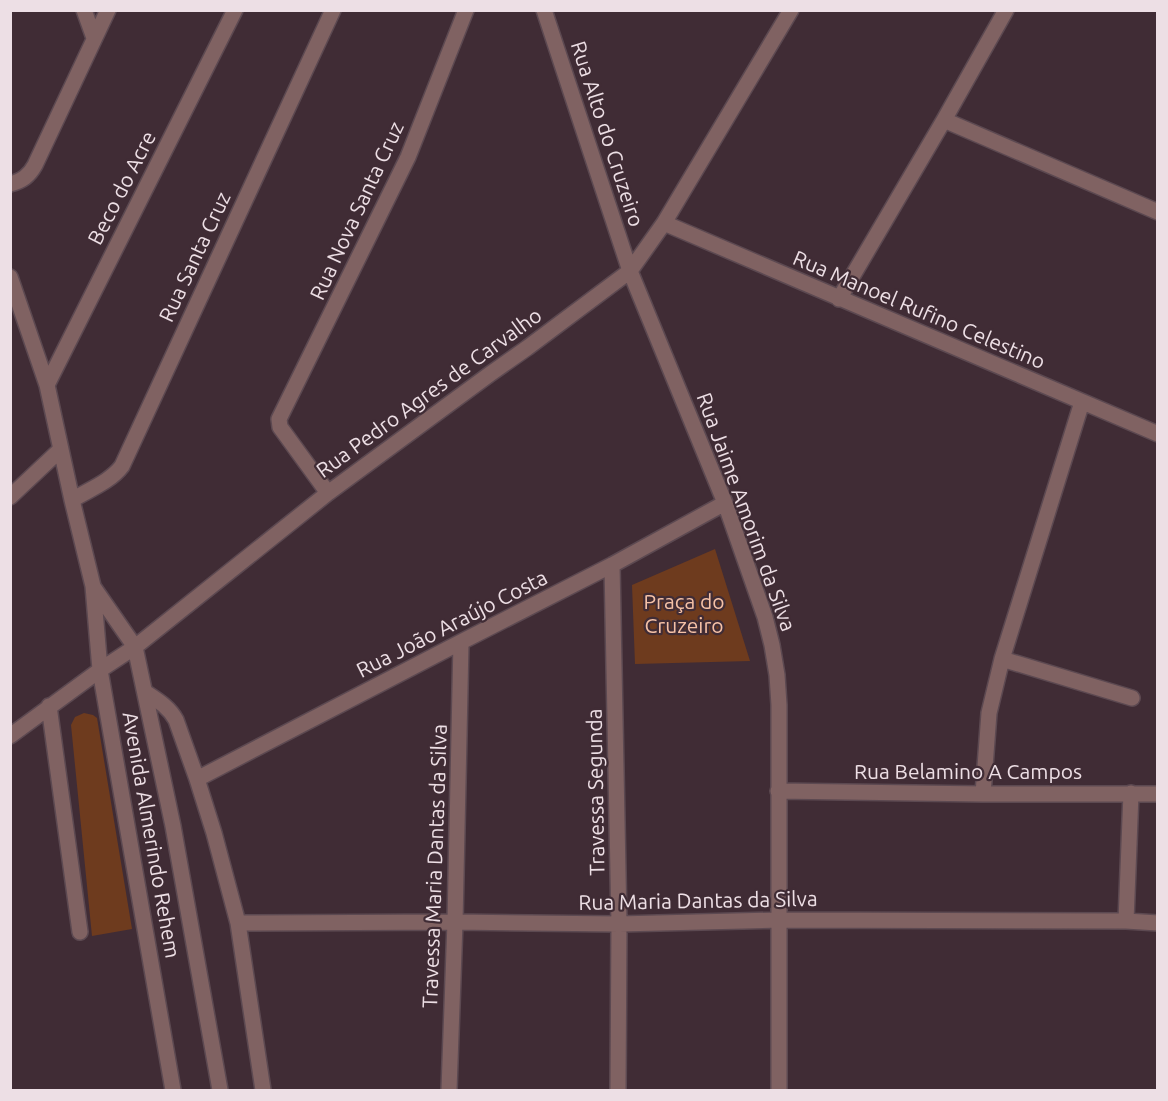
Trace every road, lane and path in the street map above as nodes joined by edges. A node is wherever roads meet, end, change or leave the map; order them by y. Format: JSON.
{"nodes":[{"id":1,"x":84,"y":10,"type":"edge"},
{"id":2,"x":108,"y":10,"type":"edge"},
{"id":3,"x":235,"y":10,"type":"edge"},
{"id":4,"x":333,"y":10,"type":"edge"},
{"id":5,"x":465,"y":10,"type":"edge"},
{"id":6,"x":544,"y":10,"type":"edge"},
{"id":7,"x":791,"y":10,"type":"edge"},
{"id":8,"x":1006,"y":10,"type":"edge"},
{"id":9,"x":94,"y":38,"type":"junction"},
{"id":10,"x":944,"y":120,"type":"junction"},
{"id":11,"x":10,"y":184,"type":"edge"},
{"id":12,"x":1158,"y":212,"type":"edge"},
{"id":13,"x":664,"y":223,"type":"junction"},
{"id":14,"x":630,"y":271,"type":"junction"},
{"id":15,"x":10,"y":278,"type":"edge"},
{"id":16,"x":839,"y":299,"type":"junction"},
{"id":17,"x":47,"y":385,"type":"junction"},
{"id":18,"x":1082,"y":402,"type":"junction"},
{"id":19,"x":1158,"y":434,"type":"edge"},
{"id":20,"x":61,"y":449,"type":"junction"},
{"id":21,"x":328,"y":493,"type":"junction"},
{"id":22,"x":10,"y":497,"type":"edge"},
{"id":23,"x":72,"y":500,"type":"junction"},
{"id":24,"x":725,"y":503,"type":"junction"},
{"id":25,"x":612,"y":565,"type":"junction"},
{"id":26,"x":93,"y":586,"type":"junction"},
{"id":27,"x":461,"y":642,"type":"junction"},
{"id":28,"x":135,"y":648,"type":"junction"},
{"id":29,"x":1002,"y":659,"type":"junction"},
{"id":30,"x":100,"y":670,"type":"junction"},
{"id":31,"x":145,"y":692,"type":"junction"},
{"id":32,"x":1132,"y":698,"type":"dead end"},
{"id":33,"x":49,"y":706,"type":"junction"},
{"id":34,"x":10,"y":736,"type":"edge"},
{"id":35,"x":197,"y":779,"type":"junction"},
{"id":36,"x":778,"y":791,"type":"junction"},
{"id":37,"x":1131,"y":793,"type":"junction"},
{"id":38,"x":983,"y":794,"type":"junction"},
{"id":39,"x":1158,"y":794,"type":"edge"},
{"id":40,"x":778,"y":920,"type":"junction"},
{"id":41,"x":1126,"y":921,"type":"junction"},
{"id":42,"x":455,"y":922,"type":"junction"},
{"id":43,"x":238,"y":923,"type":"junction"},
{"id":44,"x":1158,"y":923,"type":"edge"},
{"id":45,"x":619,"y":924,"type":"junction"},
{"id":46,"x":80,"y":932,"type":"dead end"},
{"id":47,"x":173,"y":1090,"type":"edge"},
{"id":48,"x":220,"y":1090,"type":"edge"},
{"id":49,"x":263,"y":1090,"type":"edge"},
{"id":50,"x":449,"y":1090,"type":"edge"},
{"id":51,"x":618,"y":1090,"type":"edge"},
{"id":52,"x":779,"y":1090,"type":"edge"}],
"edges":[{"from":1,"to":9,"type":"street"},
{"from":2,"to":9,"type":"street"},
{"from":3,"to":17,"type":"street","name":"Beco do Acre"},
{"from":4,"to":23,"type":"street","name":"Rua Santa Cruz"},
{"from":5,"to":21,"type":"street","name":"Rua Nova Santa Cruz"},
{"from":6,"to":14,"type":"street","name":"Rua Alto do Cruzeiro"},
{"from":7,"to":13,"type":"street","name":"Rua Pedro Agres de Carvalho"},
{"from":8,"to":10,"type":"street"},
{"from":9,"to":11,"type":"street"},
{"from":10,"to":12,"type":"street"},
{"from":10,"to":16,"type":"street"},
{"from":13,"to":14,"type":"street","name":"Rua Pedro Agres de Carvalho"},
{"from":13,"to":16,"type":"street","name":"Rua Manoel Rufino Celestino"},
{"from":14,"to":21,"type":"street","name":"Rua Pedro Agres de Carvalho"},
{"from":14,"to":24,"type":"street","name":"Rua Jaime Amorim da Silva"},
{"from":15,"to":17,"type":"street","name":"Avenida Almerindo Rehem"},
{"from":16,"to":18,"type":"street","name":"Rua Manoel Rufino Celestino"},
{"from":17,"to":20,"type":"street","name":"Avenida Almerindo Rehem"},
{"from":18,"to":19,"type":"street","name":"Rua Manoel Rufino Celestino"},
{"from":18,"to":29,"type":"street"},
{"from":20,"to":22,"type":"street"},
{"from":20,"to":23,"type":"street","name":"Avenida Almerindo Rehem"},
{"from":21,"to":28,"type":"street","name":"Rua Pedro Agres de Carvalho"},
{"from":23,"to":26,"type":"street","name":"Avenida Almerindo Rehem"},
{"from":24,"to":25,"type":"street","name":"Rua João Araújo Costa"},
{"from":24,"to":36,"type":"street","name":"Rua Jaime Amorim da Silva"},
{"from":25,"to":27,"type":"street","name":"Rua João Araújo Costa"},
{"from":25,"to":45,"type":"street","name":"Travessa Segunda"},
{"from":26,"to":28,"type":"street","name":"Avenida Almerindo Rehem"},
{"from":26,"to":30,"type":"street","name":"Avenida Almerindo Rehem"},
{"from":27,"to":35,"type":"street","name":"Rua João Araújo Costa"},
{"from":27,"to":42,"type":"street","name":"Travessa Maria Dantas da Silva"},
{"from":28,"to":30,"type":"street","name":"Rua Pedro Agres de Carvalho"},
{"from":28,"to":31,"type":"street","name":"Avenida Almerindo Rehem"},
{"from":29,"to":32,"type":"street"},
{"from":29,"to":38,"type":"street"},
{"from":30,"to":33,"type":"street","name":"Rua Pedro Agres de Carvalho"},
{"from":30,"to":47,"type":"street","name":"Avenida Almerindo Rehem"},
{"from":31,"to":35,"type":"street","name":"Avenida Almerindo Rehem"},
{"from":31,"to":48,"type":"street","name":"Avenida Almerindo Rehem"},
{"from":33,"to":34,"type":"street","name":"Rua Pedro Agres de Carvalho"},
{"from":33,"to":46,"type":"street"},
{"from":35,"to":43,"type":"street","name":"Avenida Almerindo Rehem"},
{"from":36,"to":38,"type":"street","name":"Rua Belamino A Campos"},
{"from":36,"to":40,"type":"street","name":"Rua Jaime Amorim da Silva"},
{"from":37,"to":38,"type":"street","name":"Rua Belamino A Campos"},
{"from":37,"to":39,"type":"street","name":"Rua Belamino A Campos"},
{"from":37,"to":41,"type":"street"},
{"from":40,"to":41,"type":"street","name":"Rua Maria Dantas da Silva"},
{"from":40,"to":45,"type":"street","name":"Rua Maria Dantas da Silva"},
{"from":40,"to":52,"type":"street","name":"Rua Jaime Amorim da Silva"},
{"from":41,"to":44,"type":"street","name":"Rua Maria Dantas da Silva"},
{"from":42,"to":43,"type":"street","name":"Rua Maria Dantas da Silva"},
{"from":42,"to":45,"type":"street","name":"Rua Maria Dantas da Silva"},
{"from":42,"to":50,"type":"street","name":"Travessa Maria Dantas da Silva"},
{"from":43,"to":49,"type":"street","name":"Avenida Almerindo Rehem"},
{"from":45,"to":51,"type":"street","name":"Travessa Segunda"}]}
